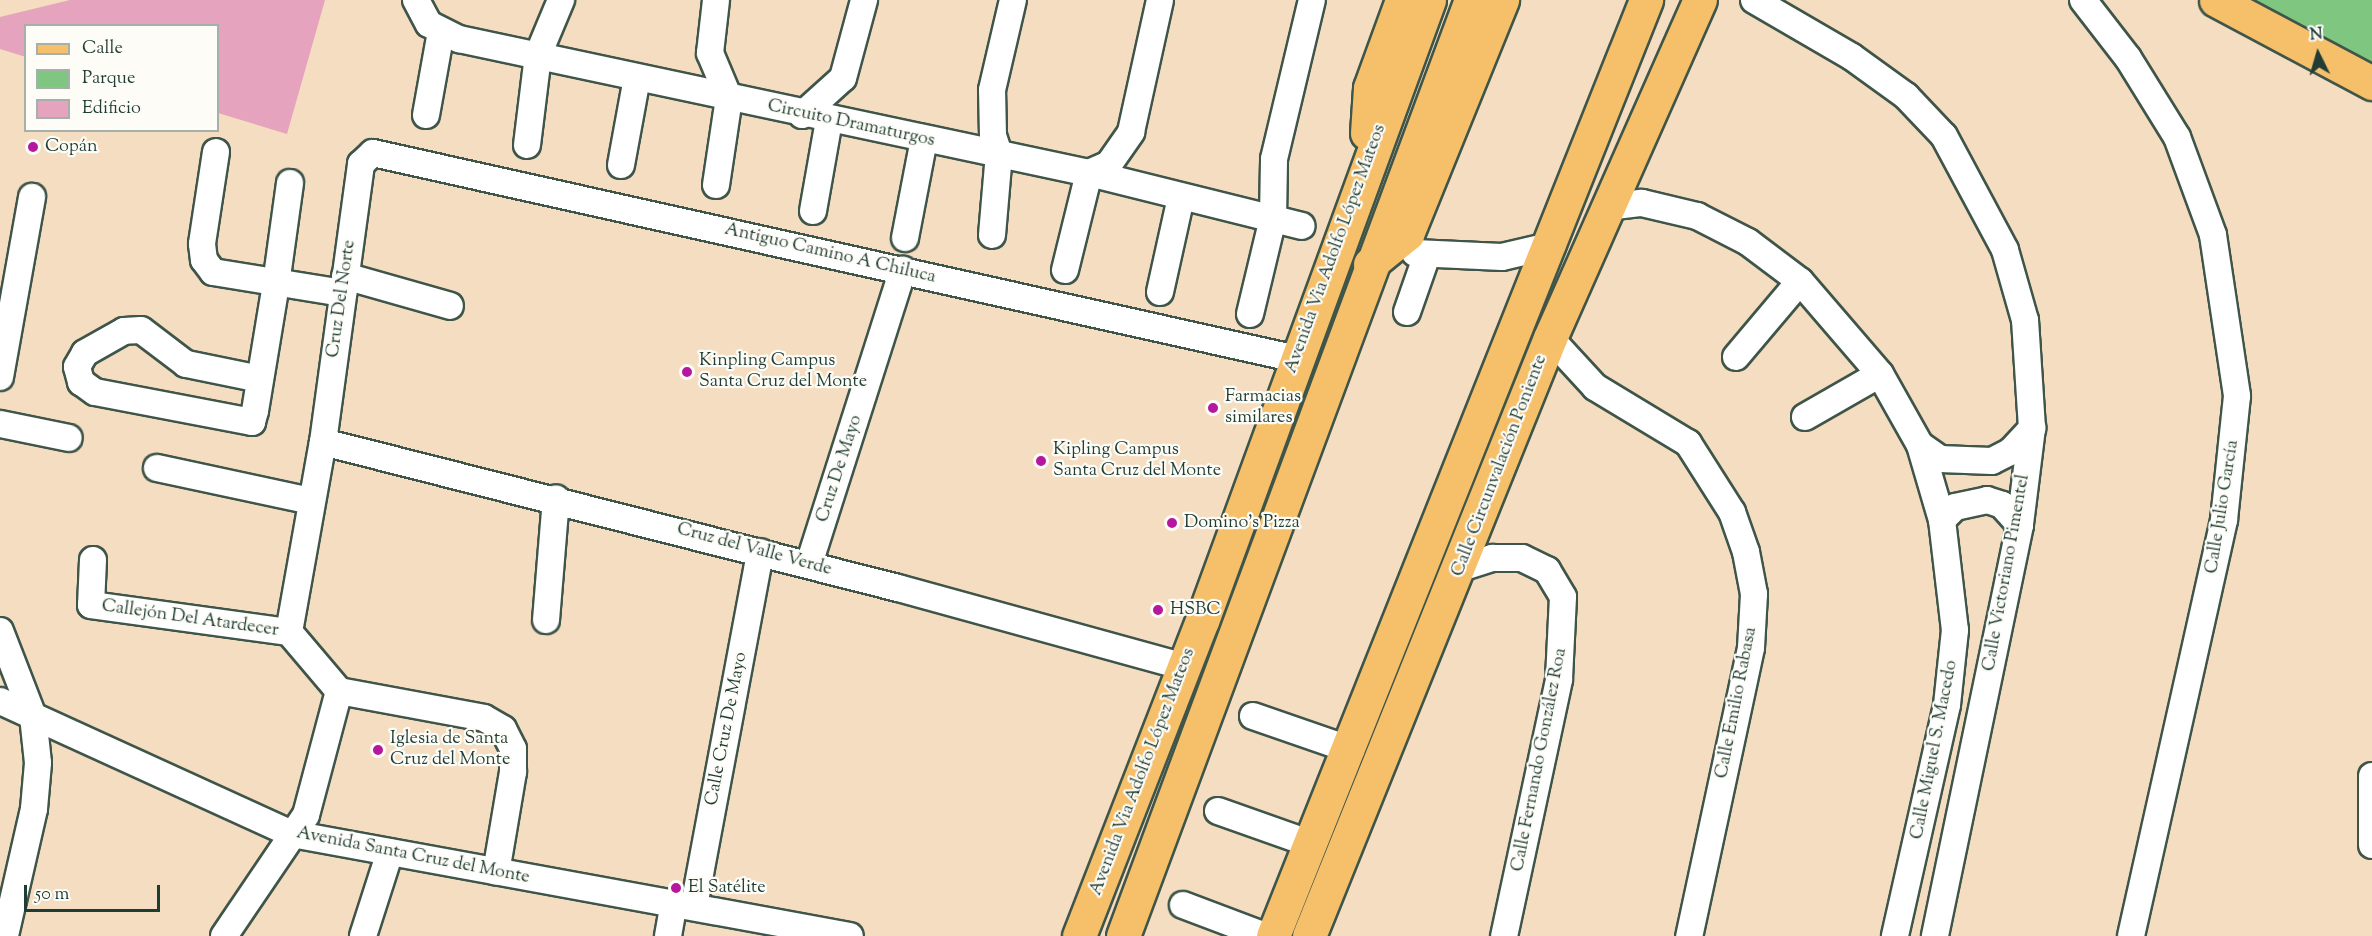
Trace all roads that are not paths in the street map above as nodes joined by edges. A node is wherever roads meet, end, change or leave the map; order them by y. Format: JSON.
{"nodes":[{"id":1,"x":416,"y":0,"type":"edge"},
{"id":2,"x":561,"y":0,"type":"edge"},
{"id":3,"x":717,"y":0,"type":"edge"},
{"id":4,"x":864,"y":0,"type":"edge"},
{"id":5,"x":1013,"y":0,"type":"edge"},
{"id":6,"x":1160,"y":0,"type":"edge"},
{"id":7,"x":1312,"y":0,"type":"edge"},
{"id":8,"x":1402,"y":0,"type":"edge"},
{"id":9,"x":1430,"y":0,"type":"edge"},
{"id":10,"x":1471,"y":0,"type":"edge"},
{"id":11,"x":1502,"y":0,"type":"edge"},
{"id":12,"x":1646,"y":0,"type":"edge"},
{"id":13,"x":1700,"y":0,"type":"edge"},
{"id":14,"x":1754,"y":0,"type":"edge"},
{"id":15,"x":2083,"y":0,"type":"edge"},
{"id":16,"x":2216,"y":0,"type":"edge"},
{"id":17,"x":441,"y":32,"type":"junction"},
{"id":18,"x":538,"y":55,"type":"junction"},
{"id":19,"x":637,"y":78,"type":"junction"},
{"id":20,"x":2372,"y":83,"type":"edge"},
{"id":21,"x":729,"y":98,"type":"junction"},
{"id":22,"x":426,"y":115,"type":"dead end"},
{"id":23,"x":802,"y":115,"type":"junction"},
{"id":24,"x":829,"y":120,"type":"junction"},
{"id":25,"x":924,"y":139,"type":"junction"},
{"id":26,"x":527,"y":145,"type":"dead end"},
{"id":27,"x":216,"y":152,"type":"dead end"},
{"id":28,"x":999,"y":154,"type":"junction"},
{"id":29,"x":365,"y":159,"type":"joint"},
{"id":30,"x":1366,"y":162,"type":"junction"},
{"id":31,"x":621,"y":165,"type":"dead end"},
{"id":32,"x":1089,"y":173,"type":"junction"},
{"id":33,"x":290,"y":183,"type":"dead end"},
{"id":34,"x":716,"y":185,"type":"dead end"},
{"id":35,"x":1181,"y":196,"type":"junction"},
{"id":36,"x":32,"y":197,"type":"dead end"},
{"id":37,"x":1606,"y":207,"type":"junction"},
{"id":38,"x":813,"y":211,"type":"dead end"},
{"id":39,"x":1273,"y":218,"type":"junction"},
{"id":40,"x":1302,"y":226,"type":"dead end"},
{"id":41,"x":992,"y":235,"type":"dead end"},
{"id":42,"x":905,"y":238,"type":"dead end"},
{"id":43,"x":1553,"y":245,"type":"junction"},
{"id":44,"x":1369,"y":265,"type":"junction"},
{"id":45,"x":903,"y":270,"type":"junction"},
{"id":46,"x":1065,"y":270,"type":"dead end"},
{"id":47,"x":1800,"y":281,"type":"junction"},
{"id":48,"x":276,"y":284,"type":"junction"},
{"id":49,"x":344,"y":284,"type":"junction"},
{"id":50,"x":1160,"y":292,"type":"dead end"},
{"id":51,"x":450,"y":306,"type":"dead end"},
{"id":52,"x":1407,"y":312,"type":"dead end"},
{"id":53,"x":1250,"y":314,"type":"dead end"},
{"id":54,"x":1550,"y":338,"type":"junction"},
{"id":55,"x":1736,"y":357,"type":"dead end"},
{"id":56,"x":1297,"y":359,"type":"junction"},
{"id":57,"x":1880,"y":374,"type":"junction"},
{"id":58,"x":0,"y":377,"type":"edge"},
{"id":59,"x":260,"y":379,"type":"junction"},
{"id":60,"x":1805,"y":417,"type":"dead end"},
{"id":61,"x":0,"y":424,"type":"edge"},
{"id":62,"x":2032,"y":428,"type":"junction"},
{"id":63,"x":69,"y":438,"type":"dead end"},
{"id":64,"x":323,"y":442,"type":"junction"},
{"id":65,"x":1920,"y":445,"type":"junction"},
{"id":66,"x":157,"y":468,"type":"dead end"},
{"id":67,"x":556,"y":498,"type":"junction"},
{"id":68,"x":310,"y":501,"type":"junction"},
{"id":69,"x":1942,"y":520,"type":"junction"},
{"id":70,"x":2020,"y":525,"type":"junction"},
{"id":71,"x":760,"y":552,"type":"junction"},
{"id":72,"x":93,"y":560,"type":"dead end"},
{"id":73,"x":809,"y":564,"type":"junction"},
{"id":74,"x":1461,"y":568,"type":"junction"},
{"id":75,"x":546,"y":620,"type":"dead end"},
{"id":76,"x":0,"y":631,"type":"edge"},
{"id":77,"x":290,"y":632,"type":"junction"},
{"id":78,"x":1184,"y":667,"type":"junction"},
{"id":79,"x":339,"y":691,"type":"junction"},
{"id":80,"x":0,"y":701,"type":"edge"},
{"id":81,"x":33,"y":716,"type":"junction"},
{"id":82,"x":1252,"y":716,"type":"dead end"},
{"id":83,"x":1352,"y":750,"type":"junction"},
{"id":84,"x":2372,"y":776,"type":"edge"},
{"id":85,"x":1218,"y":812,"type":"dead end"},
{"id":86,"x":292,"y":834,"type":"junction"},
{"id":87,"x":1311,"y":844,"type":"junction"},
{"id":88,"x":2372,"y":845,"type":"edge"},
{"id":89,"x":390,"y":852,"type":"junction"},
{"id":90,"x":495,"y":872,"type":"junction"},
{"id":91,"x":684,"y":904,"type":"junction"},
{"id":92,"x":1183,"y":905,"type":"dead end"},
{"id":93,"x":4,"y":932,"type":"edge"},
{"id":94,"x":224,"y":936,"type":"edge"},
{"id":95,"x":363,"y":936,"type":"edge"},
{"id":96,"x":668,"y":936,"type":"edge"},
{"id":97,"x":850,"y":936,"type":"edge"},
{"id":98,"x":1079,"y":936,"type":"edge"},
{"id":99,"x":1123,"y":936,"type":"edge"},
{"id":100,"x":1265,"y":936,"type":"edge"},
{"id":101,"x":1273,"y":936,"type":"edge"},
{"id":102,"x":1309,"y":936,"type":"edge"},
{"id":103,"x":1504,"y":936,"type":"edge"},
{"id":104,"x":1689,"y":936,"type":"edge"},
{"id":105,"x":1895,"y":936,"type":"edge"},
{"id":106,"x":1935,"y":936,"type":"edge"},
{"id":107,"x":2131,"y":936,"type":"edge"}],
"edges":[{"from":1,"to":17,"type":"street"},
{"from":2,"to":18,"type":"street"},
{"from":3,"to":21,"type":"street"},
{"from":4,"to":23,"type":"street"},
{"from":5,"to":28,"type":"street"},
{"from":6,"to":32,"type":"street"},
{"from":7,"to":39,"type":"street"},
{"from":8,"to":30,"type":"main road"},
{"from":9,"to":30,"type":"main road","name":"Avenida Via Adolfo López Mateos"},
{"from":10,"to":44,"type":"main road","name":"Avenida Via Adolfo López Mateos"},
{"from":11,"to":44,"type":"main road"},
{"from":12,"to":43,"type":"main road","name":"Calle Circunvalación Poniente"},
{"from":13,"to":37,"type":"main road","name":"Calle Circunvalación Poniente"},
{"from":14,"to":62,"type":"street","name":"Calle Victoriano Pimentel"},
{"from":15,"to":107,"type":"street","name":"Calle Julio García"},
{"from":16,"to":20,"type":"main road"},
{"from":17,"to":18,"type":"street","name":"Circuito Dramaturgos"},
{"from":17,"to":22,"type":"street"},
{"from":18,"to":19,"type":"street","name":"Circuito Dramaturgos"},
{"from":18,"to":26,"type":"street"},
{"from":19,"to":21,"type":"street","name":"Circuito Dramaturgos"},
{"from":19,"to":31,"type":"street"},
{"from":21,"to":23,"type":"street","name":"Circuito Dramaturgos"},
{"from":21,"to":34,"type":"street"},
{"from":23,"to":24,"type":"street","name":"Circuito Dramaturgos"},
{"from":24,"to":25,"type":"street","name":"Circuito Dramaturgos"},
{"from":24,"to":38,"type":"street"},
{"from":25,"to":28,"type":"street","name":"Circuito Dramaturgos"},
{"from":25,"to":42,"type":"street"},
{"from":27,"to":48,"type":"street"},
{"from":28,"to":32,"type":"street","name":"Circuito Dramaturgos"},
{"from":28,"to":41,"type":"street"},
{"from":29,"to":45,"type":"street","name":"Antiguo Camino A Chiluca"},
{"from":29,"to":49,"type":"street","name":"Cruz Del Norte"},
{"from":30,"to":56,"type":"main road","name":"Avenida Via Adolfo López Mateos"},
{"from":32,"to":35,"type":"street","name":"Circuito Dramaturgos"},
{"from":32,"to":46,"type":"street"},
{"from":33,"to":48,"type":"street"},
{"from":35,"to":39,"type":"street","name":"Circuito Dramaturgos"},
{"from":35,"to":50,"type":"street"},
{"from":36,"to":58,"type":"street"},
{"from":37,"to":47,"type":"street","name":"Calle Miguel S. Macedo"},
{"from":37,"to":54,"type":"main road","name":"Calle Circunvalación Poniente"},
{"from":39,"to":40,"type":"street","name":"Circuito Dramaturgos"},
{"from":39,"to":53,"type":"street"},
{"from":43,"to":52,"type":"street"},
{"from":43,"to":83,"type":"main road","name":"Calle Circunvalación Poniente"},
{"from":44,"to":99,"type":"main road","name":"Avenida Via Adolfo López Mateos"},
{"from":45,"to":56,"type":"street","name":"Antiguo Camino A Chiluca"},
{"from":45,"to":73,"type":"street","name":"Cruz De Mayo"},
{"from":47,"to":55,"type":"street"},
{"from":47,"to":57,"type":"street","name":"Calle Miguel S. Macedo"},
{"from":48,"to":49,"type":"street"},
{"from":48,"to":59,"type":"street"},
{"from":49,"to":51,"type":"street"},
{"from":49,"to":64,"type":"street","name":"Cruz Del Norte"},
{"from":54,"to":74,"type":"main road","name":"Calle Circunvalación Poniente"},
{"from":54,"to":104,"type":"street","name":"Calle Emilio Rabasa"},
{"from":56,"to":78,"type":"main road","name":"Avenida Via Adolfo López Mateos"},
{"from":57,"to":60,"type":"street"},
{"from":57,"to":65,"type":"street","name":"Calle Miguel S. Macedo"},
{"from":59,"to":59,"type":"street"},
{"from":61,"to":63,"type":"street"},
{"from":62,"to":65,"type":"street"},
{"from":62,"to":70,"type":"street","name":"Calle Victoriano Pimentel"},
{"from":64,"to":67,"type":"street","name":"Cruz del Valle Verde"},
{"from":64,"to":68,"type":"street","name":"Cruz Del Norte"},
{"from":65,"to":69,"type":"street","name":"Calle Miguel S. Macedo"},
{"from":66,"to":68,"type":"street"},
{"from":67,"to":71,"type":"street","name":"Cruz del Valle Verde"},
{"from":67,"to":75,"type":"street"},
{"from":68,"to":77,"type":"street","name":"Cruz Del Norte"},
{"from":69,"to":70,"type":"street"},
{"from":69,"to":105,"type":"street","name":"Calle Miguel S. Macedo"},
{"from":70,"to":106,"type":"street","name":"Calle Victoriano Pimentel"},
{"from":71,"to":73,"type":"street","name":"Cruz del Valle Verde"},
{"from":71,"to":91,"type":"street","name":"Calle Cruz De Mayo"},
{"from":72,"to":77,"type":"street","name":"Callejón Del Atardecer"},
{"from":73,"to":78,"type":"street","name":"Cruz del Valle Verde"},
{"from":74,"to":102,"type":"main road","name":"Calle Circunvalación Poniente"},
{"from":74,"to":103,"type":"street","name":"Calle Fernando González Roa"},
{"from":76,"to":81,"type":"street"},
{"from":77,"to":79,"type":"street"},
{"from":78,"to":98,"type":"main road","name":"Avenida Via Adolfo López Mateos"},
{"from":79,"to":86,"type":"street"},
{"from":79,"to":90,"type":"street"},
{"from":80,"to":81,"type":"street","name":"Avenida Santa Cruz del Monte"},
{"from":81,"to":86,"type":"street","name":"Avenida Santa Cruz del Monte"},
{"from":81,"to":93,"type":"street"},
{"from":82,"to":83,"type":"street"},
{"from":83,"to":87,"type":"main road","name":"Calle Circunvalación Poniente"},
{"from":84,"to":88,"type":"street"},
{"from":85,"to":87,"type":"street"},
{"from":86,"to":89,"type":"street","name":"Avenida Santa Cruz del Monte"},
{"from":86,"to":94,"type":"street"},
{"from":87,"to":101,"type":"main road","name":"Calle Circunvalación Poniente"},
{"from":89,"to":90,"type":"street","name":"Avenida Santa Cruz del Monte"},
{"from":89,"to":95,"type":"street"},
{"from":90,"to":91,"type":"street","name":"Avenida Santa Cruz del Monte"},
{"from":91,"to":96,"type":"street","name":"Calle Cruz De Mayo"},
{"from":91,"to":97,"type":"street","name":"Avenida Santa Cruz del Monte"},
{"from":92,"to":100,"type":"street"}]}
